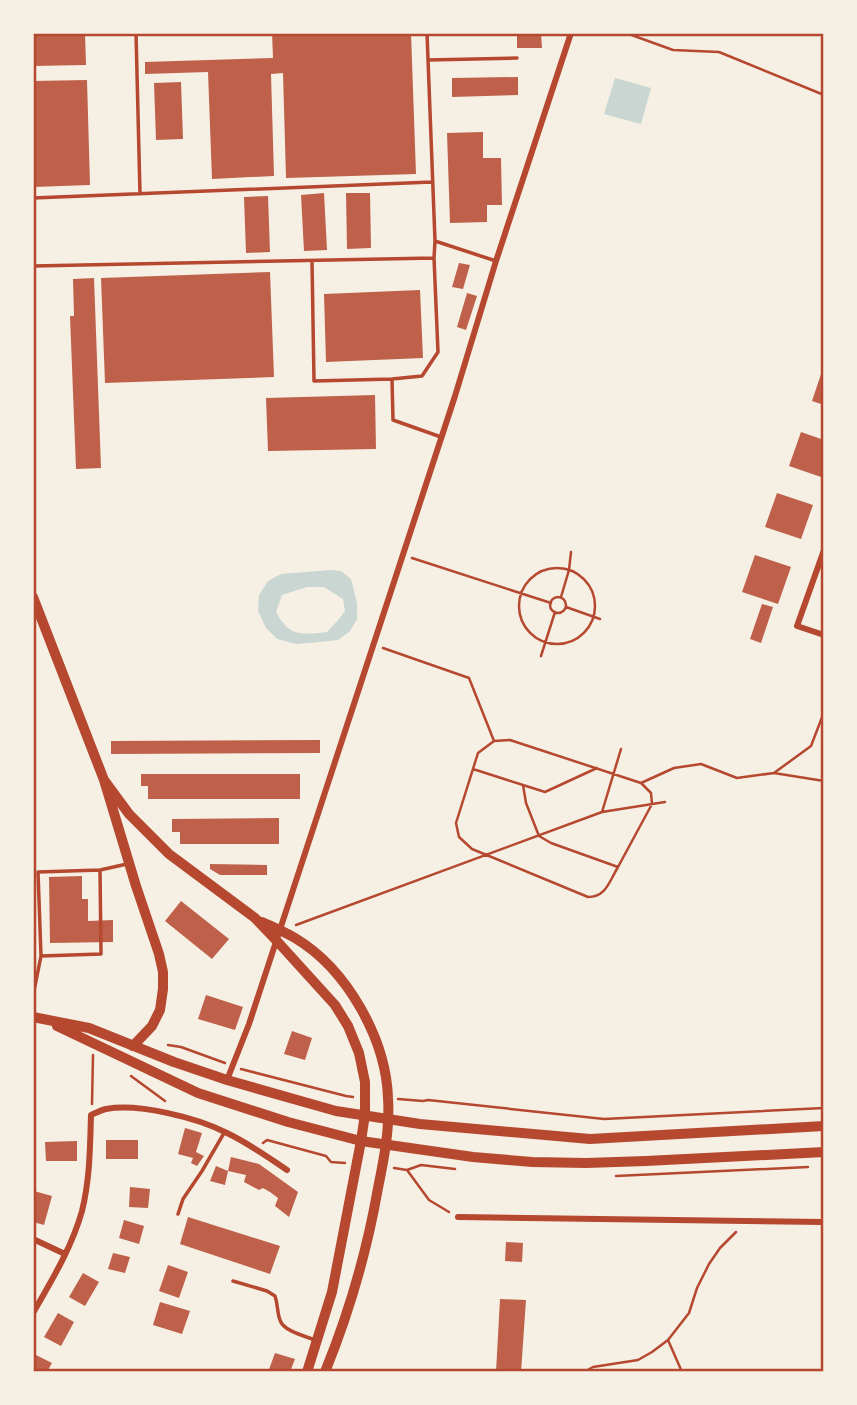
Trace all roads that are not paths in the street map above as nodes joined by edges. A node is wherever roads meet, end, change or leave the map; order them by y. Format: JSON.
{"nodes":[{"id":1,"x":136,"y":33,"type":"edge"},
{"id":2,"x":427,"y":33,"type":"edge"},
{"id":3,"x":571,"y":33,"type":"edge"},
{"id":4,"x":517,"y":58,"type":"dead end"},
{"id":5,"x":428,"y":61,"type":"junction"},
{"id":6,"x":432,"y":182,"type":"junction"},
{"id":7,"x":140,"y":194,"type":"junction"},
{"id":8,"x":33,"y":198,"type":"edge"},
{"id":9,"x":435,"y":241,"type":"junction"},
{"id":10,"x":434,"y":258,"type":"junction"},
{"id":11,"x":312,"y":261,"type":"junction"},
{"id":12,"x":496,"y":261,"type":"junction"},
{"id":13,"x":33,"y":266,"type":"edge"},
{"id":14,"x":392,"y":379,"type":"junction"},
{"id":15,"x":441,"y":437,"type":"junction"},
{"id":16,"x":824,"y":550,"type":"edge"},
{"id":17,"x":33,"y":597,"type":"edge"},
{"id":18,"x":824,"y":635,"type":"edge"},
{"id":19,"x":104,"y":780,"type":"junction"},
{"id":20,"x":129,"y":863,"type":"junction"},
{"id":21,"x":100,"y":870,"type":"junction"},
{"id":22,"x":278,"y":936,"type":"junction"},
{"id":23,"x":41,"y":956,"type":"junction"},
{"id":24,"x":35,"y":980,"type":"edge"},
{"id":25,"x":33,"y":996,"type":"edge"},
{"id":26,"x":38,"y":1018,"type":"edge"},
{"id":27,"x":134,"y":1046,"type":"junction"},
{"id":28,"x":227,"y":1080,"type":"junction"},
{"id":29,"x":365,"y":1114,"type":"junction"},
{"id":30,"x":388,"y":1118,"type":"junction"},
{"id":31,"x":824,"y":1126,"type":"edge"},
{"id":32,"x":225,"y":1131,"type":"junction"},
{"id":33,"x":361,"y":1141,"type":"junction"},
{"id":34,"x":385,"y":1144,"type":"junction"},
{"id":35,"x":824,"y":1152,"type":"edge"},
{"id":36,"x":287,"y":1170,"type":"dead end"},
{"id":37,"x":178,"y":1214,"type":"dead end"},
{"id":38,"x":457,"y":1217,"type":"road end"},
{"id":39,"x":824,"y":1222,"type":"edge"},
{"id":40,"x":33,"y":1239,"type":"edge"},
{"id":41,"x":65,"y":1254,"type":"junction"},
{"id":42,"x":233,"y":1281,"type":"dead end"},
{"id":43,"x":33,"y":1313,"type":"edge"},
{"id":44,"x":317,"y":1341,"type":"junction"},
{"id":45,"x":307,"y":1372,"type":"edge"},
{"id":46,"x":326,"y":1372,"type":"edge"}],
"edges":[{"from":1,"to":7,"type":"lane"},
{"from":2,"to":5,"type":"lane"},
{"from":3,"to":12,"type":"street"},
{"from":4,"to":5,"type":"lane"},
{"from":5,"to":6,"type":"lane"},
{"from":6,"to":7,"type":"lane"},
{"from":6,"to":9,"type":"lane"},
{"from":7,"to":8,"type":"lane"},
{"from":9,"to":10,"type":"lane"},
{"from":9,"to":12,"type":"lane"},
{"from":10,"to":11,"type":"lane"},
{"from":10,"to":14,"type":"lane"},
{"from":11,"to":13,"type":"lane"},
{"from":11,"to":14,"type":"lane"},
{"from":12,"to":15,"type":"street"},
{"from":14,"to":15,"type":"lane"},
{"from":15,"to":22,"type":"street"},
{"from":16,"to":18,"type":"street"},
{"from":17,"to":19,"type":"main road"},
{"from":19,"to":20,"type":"main road"},
{"from":19,"to":22,"type":"main road"},
{"from":20,"to":21,"type":"lane"},
{"from":20,"to":27,"type":"main road"},
{"from":21,"to":23,"type":"lane"},
{"from":21,"to":23,"type":"lane"},
{"from":22,"to":28,"type":"street"},
{"from":22,"to":29,"type":"main road"},
{"from":22,"to":30,"type":"main road"},
{"from":23,"to":24,"type":"lane"},
{"from":24,"to":25,"type":"lane"},
{"from":26,"to":27,"type":"main road"},
{"from":26,"to":33,"type":"main road"},
{"from":27,"to":28,"type":"main road"},
{"from":28,"to":29,"type":"main road"},
{"from":29,"to":30,"type":"main road"},
{"from":29,"to":33,"type":"main road"},
{"from":30,"to":31,"type":"main road"},
{"from":30,"to":34,"type":"main road"},
{"from":32,"to":36,"type":"street"},
{"from":32,"to":37,"type":"lane"},
{"from":32,"to":41,"type":"street"},
{"from":33,"to":34,"type":"main road"},
{"from":33,"to":44,"type":"main road"},
{"from":34,"to":35,"type":"main road"},
{"from":34,"to":46,"type":"main road"},
{"from":38,"to":39,"type":"street"},
{"from":40,"to":41,"type":"street"},
{"from":41,"to":43,"type":"street"},
{"from":42,"to":44,"type":"lane"},
{"from":44,"to":45,"type":"main road"}]}
